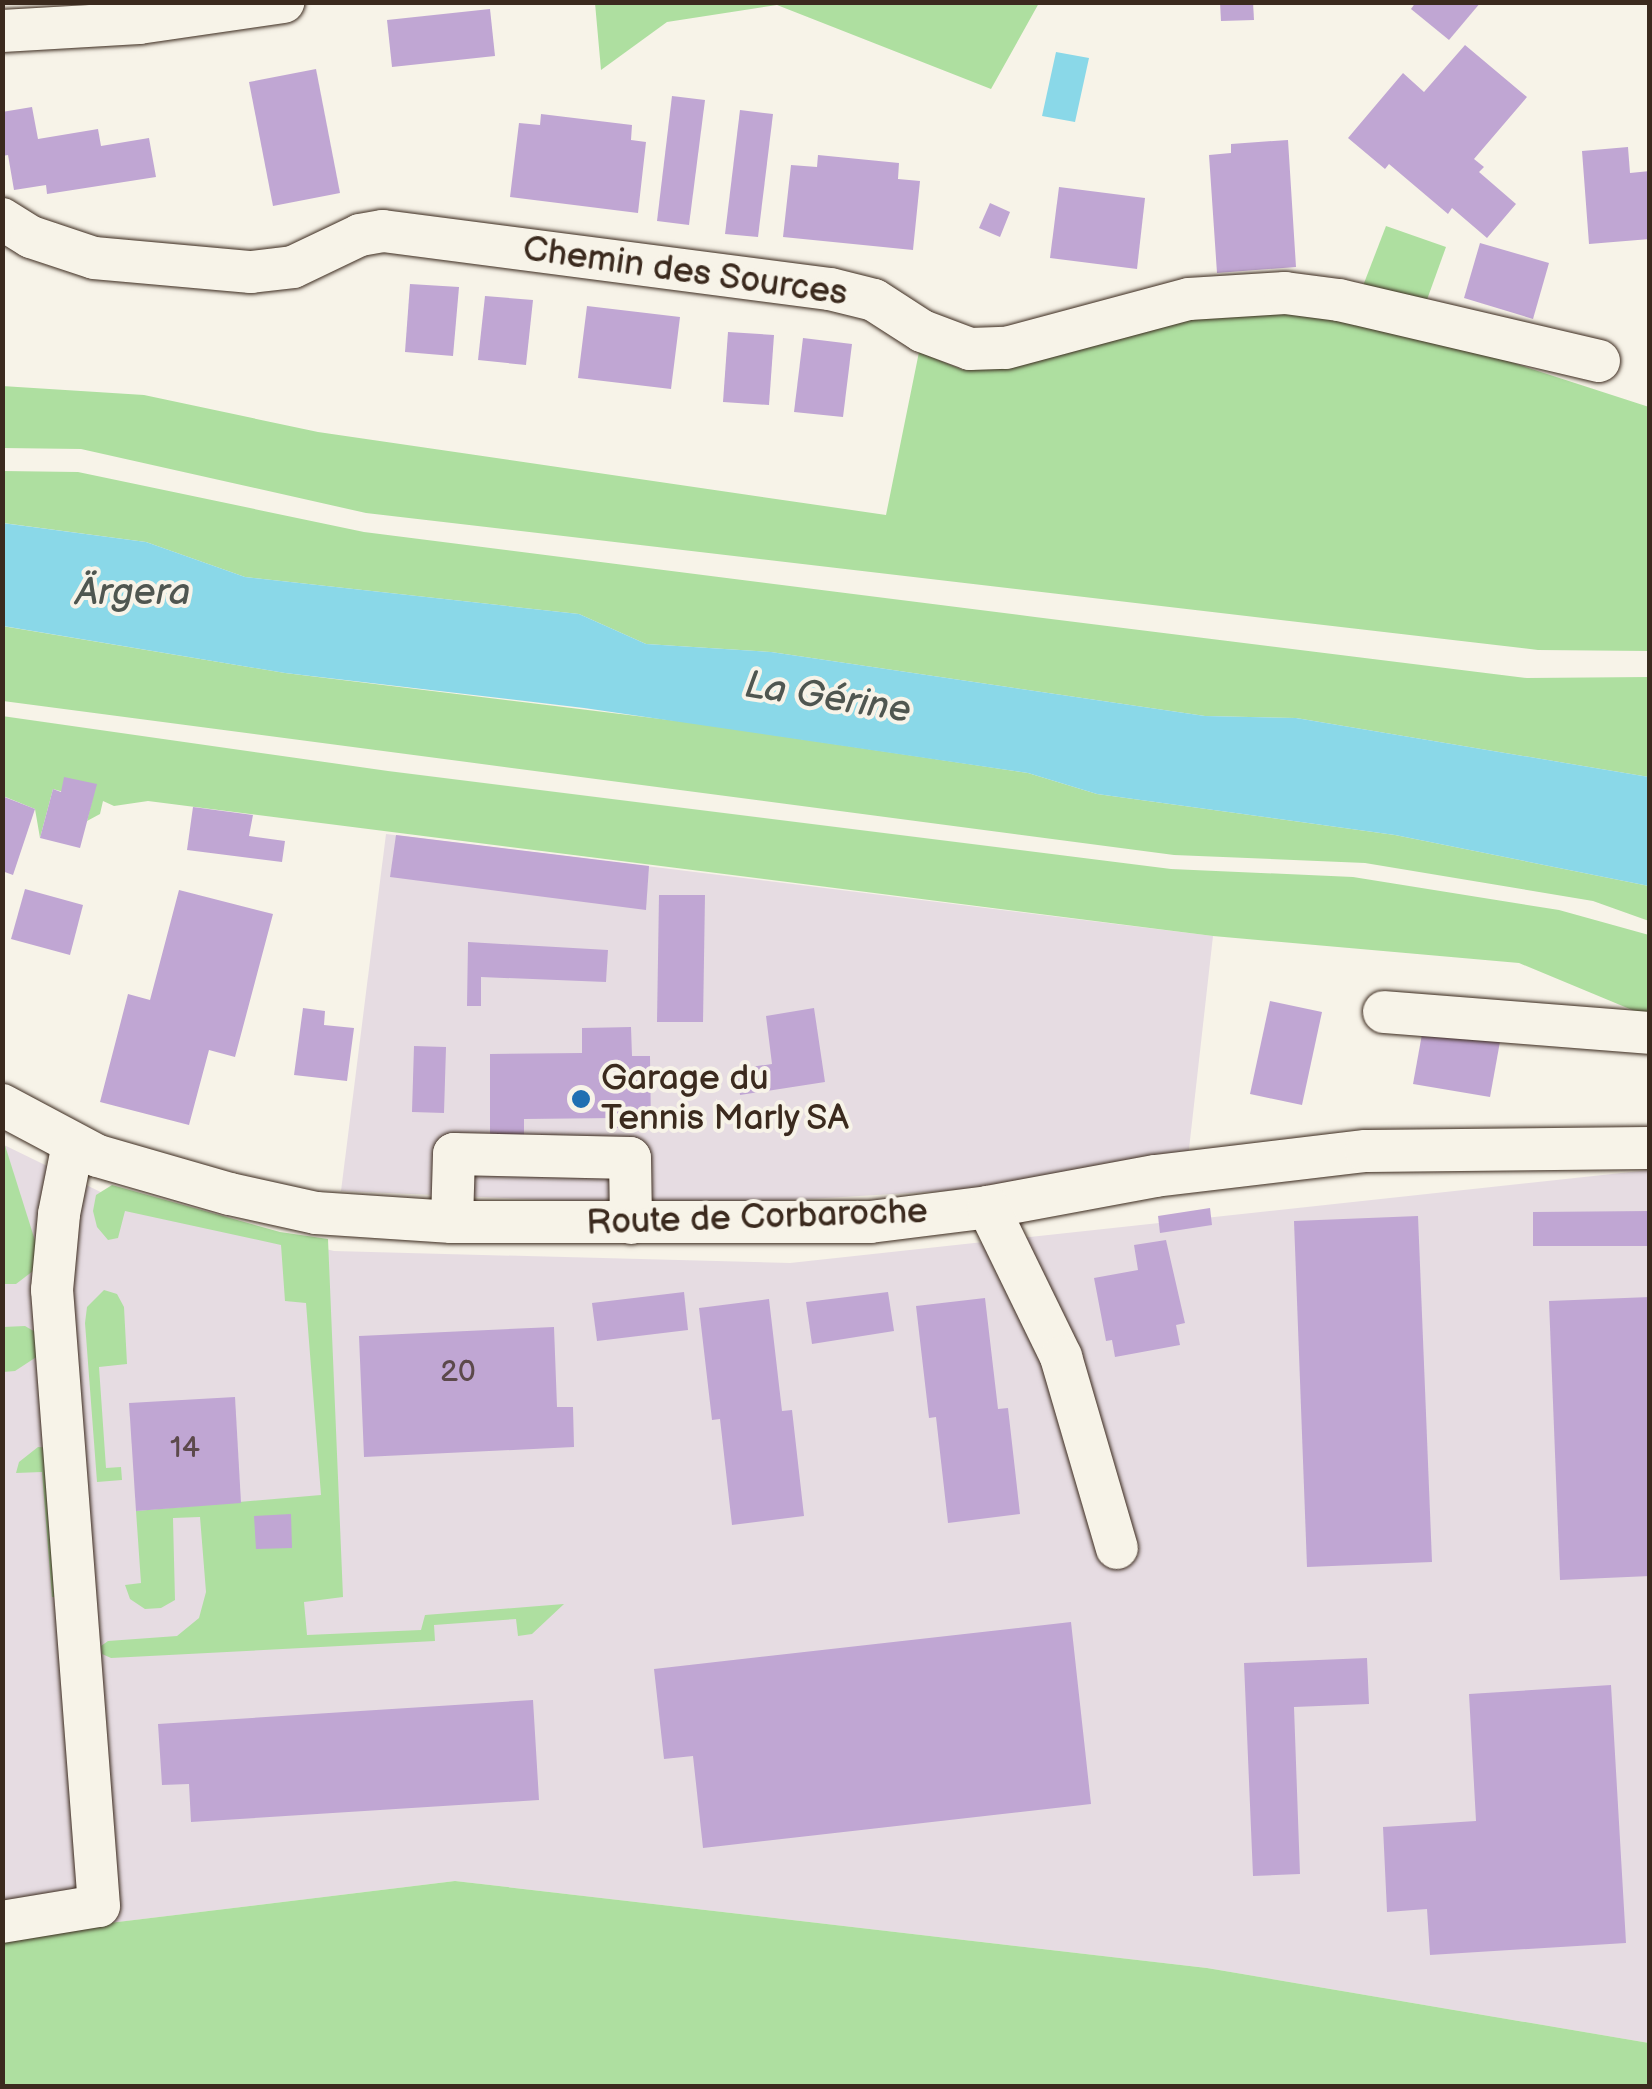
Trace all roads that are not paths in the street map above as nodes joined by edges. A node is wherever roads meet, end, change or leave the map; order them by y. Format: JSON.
{"nodes":[{"id":1,"x":283,"y":2,"type":"edge"},
{"id":2,"x":2,"y":31,"type":"edge"},
{"id":3,"x":2,"y":219,"type":"edge"},
{"id":4,"x":1599,"y":361,"type":"dead end"},
{"id":5,"x":1384,"y":1012,"type":"dead end"},
{"id":6,"x":1650,"y":1033,"type":"edge"},
{"id":7,"x":2,"y":1105,"type":"edge"},
{"id":8,"x":1649,"y":1142,"type":"edge"},
{"id":9,"x":73,"y":1144,"type":"junction"},
{"id":10,"x":988,"y":1207,"type":"junction"},
{"id":11,"x":452,"y":1222,"type":"junction"},
{"id":12,"x":632,"y":1223,"type":"junction"},
{"id":13,"x":1117,"y":1548,"type":"dead end"},
{"id":14,"x":2,"y":1922,"type":"edge"}],
"edges":[{"from":1,"to":2,"type":"street"},
{"from":3,"to":4,"type":"street","name":"Chemin des Sources"},
{"from":5,"to":6,"type":"street"},
{"from":7,"to":9,"type":"street","name":"Route de Corbaroche"},
{"from":8,"to":10,"type":"street","name":"Route de Corbaroche"},
{"from":9,"to":11,"type":"street","name":"Route de Corbaroche"},
{"from":9,"to":14,"type":"street"},
{"from":10,"to":12,"type":"street","name":"Route de Corbaroche"},
{"from":10,"to":13,"type":"street"},
{"from":11,"to":12,"type":"street","name":"Route de Corbaroche"},
{"from":11,"to":12,"type":"street"}]}
